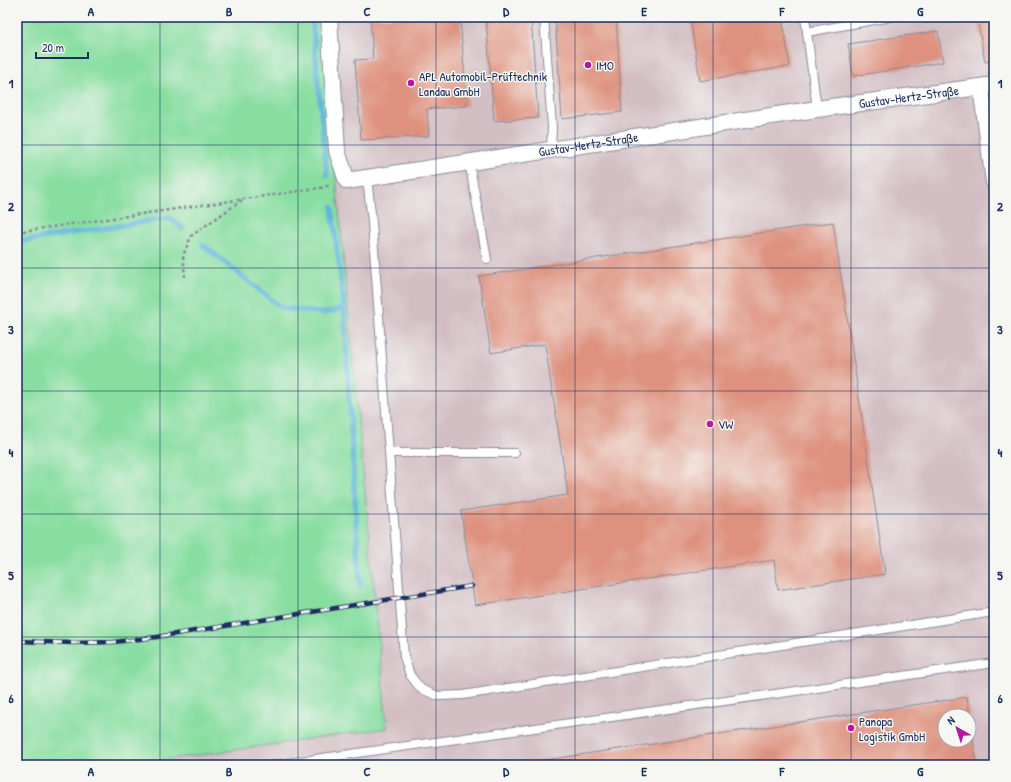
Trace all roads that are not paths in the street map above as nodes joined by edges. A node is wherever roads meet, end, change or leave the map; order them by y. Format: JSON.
{"nodes":[{"id":1,"x":329,"y":17,"type":"edge"},
{"id":2,"x":544,"y":17,"type":"edge"},
{"id":3,"x":805,"y":17,"type":"edge"},
{"id":4,"x":891,"y":17,"type":"edge"},
{"id":5,"x":807,"y":32,"type":"junction"},
{"id":6,"x":987,"y":86,"type":"edge"},
{"id":7,"x":817,"y":109,"type":"junction"},
{"id":8,"x":551,"y":150,"type":"junction"},
{"id":9,"x":469,"y":162,"type":"junction"},
{"id":10,"x":367,"y":178,"type":"junction"},
{"id":11,"x":994,"y":182,"type":"edge"},
{"id":12,"x":487,"y":259,"type":"dead end"},
{"id":13,"x":389,"y":453,"type":"junction"},
{"id":14,"x":515,"y":453,"type":"dead end"},
{"id":15,"x":994,"y":612,"type":"edge"},
{"id":16,"x":994,"y":663,"type":"edge"},
{"id":17,"x":273,"y":765,"type":"edge"}],
"edges":[{"from":1,"to":10,"type":"street","name":"Gustav-Hertz-Straße"},
{"from":2,"to":8,"type":"lane"},
{"from":3,"to":5,"type":"lane"},
{"from":4,"to":5,"type":"lane"},
{"from":5,"to":7,"type":"lane"},
{"from":6,"to":7,"type":"street","name":"Gustav-Hertz-Straße"},
{"from":6,"to":11,"type":"street"},
{"from":7,"to":8,"type":"street","name":"Gustav-Hertz-Straße"},
{"from":8,"to":9,"type":"street","name":"Gustav-Hertz-Straße"},
{"from":9,"to":10,"type":"street","name":"Gustav-Hertz-Straße"},
{"from":9,"to":12,"type":"lane"},
{"from":10,"to":13,"type":"lane"},
{"from":13,"to":14,"type":"lane"},
{"from":13,"to":15,"type":"lane"},
{"from":16,"to":17,"type":"lane"}]}
